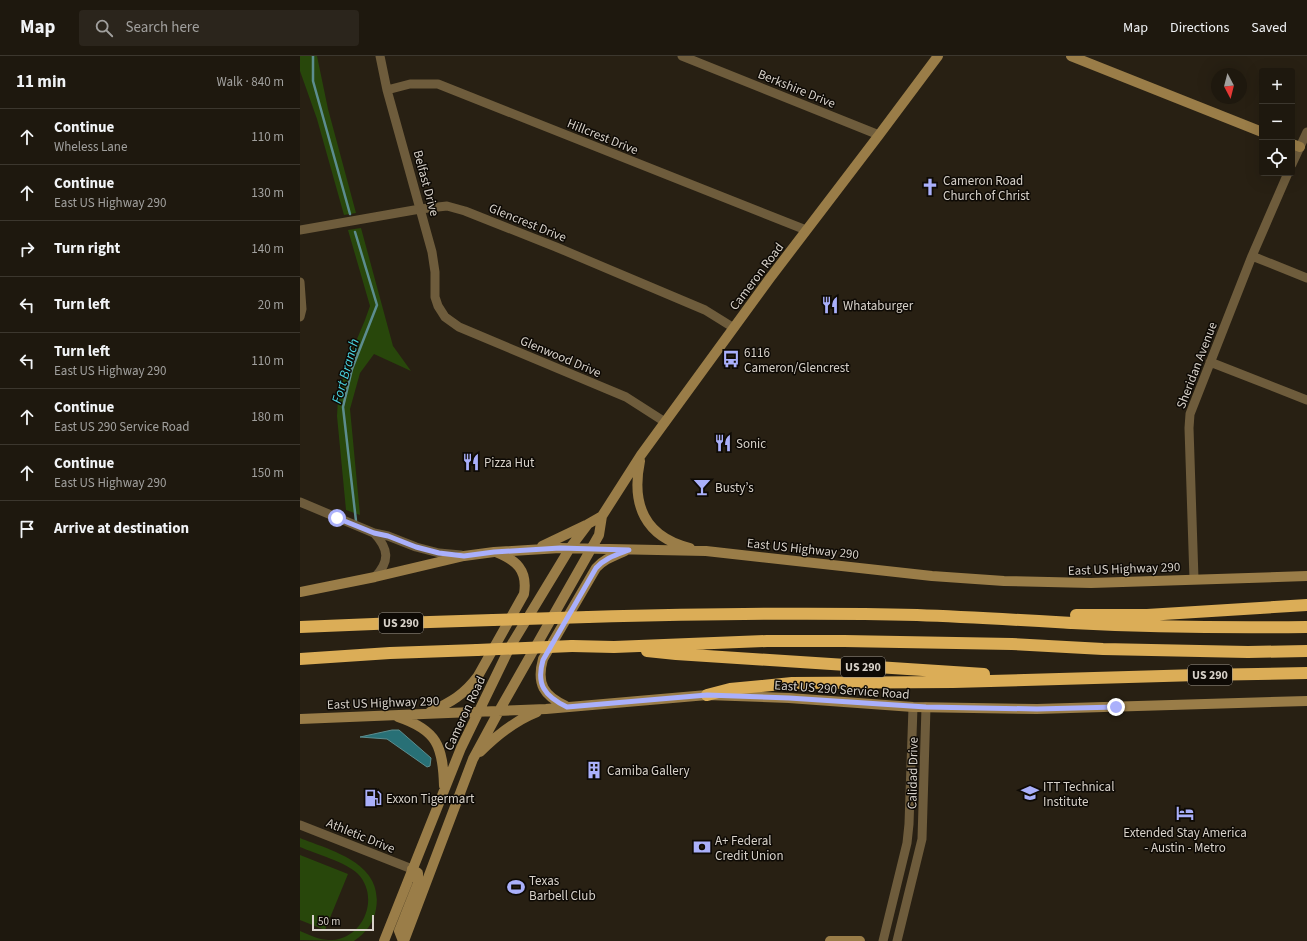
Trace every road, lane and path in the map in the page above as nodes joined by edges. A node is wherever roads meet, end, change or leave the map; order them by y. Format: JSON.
{"nodes":[{"id":1,"x":380,"y":56,"type":"edge"},
{"id":2,"x":682,"y":56,"type":"edge"},
{"id":3,"x":938,"y":56,"type":"edge"},
{"id":4,"x":1071,"y":56,"type":"edge"},
{"id":5,"x":387,"y":90,"type":"junction"},
{"id":6,"x":1259,"y":131,"type":"edge"},
{"id":7,"x":1307,"y":132,"type":"edge"},
{"id":8,"x":879,"y":135,"type":"junction"},
{"id":9,"x":1300,"y":147,"type":"edge"},
{"id":10,"x":1295,"y":158,"type":"edge"},
{"id":11,"x":1287,"y":176,"type":"edge"},
{"id":12,"x":420,"y":209,"type":"junction"},
{"id":13,"x":300,"y":230,"type":"edge"},
{"id":14,"x":806,"y":230,"type":"junction"},
{"id":15,"x":1252,"y":256,"type":"junction"},
{"id":16,"x":1307,"y":278,"type":"edge"},
{"id":17,"x":300,"y":282,"type":"edge"},
{"id":18,"x":300,"y":317,"type":"edge"},
{"id":19,"x":445,"y":317,"type":"joint"},
{"id":20,"x":734,"y":328,"type":"junction"},
{"id":21,"x":1210,"y":362,"type":"junction"},
{"id":22,"x":1307,"y":400,"type":"edge"},
{"id":23,"x":665,"y":422,"type":"junction"},
{"id":24,"x":641,"y":455,"type":"junction"},
{"id":25,"x":300,"y":502,"type":"edge"},
{"id":26,"x":602,"y":516,"type":"junction"},
{"id":27,"x":588,"y":524,"type":"junction"},
{"id":28,"x":374,"y":533,"type":"junction"},
{"id":29,"x":536,"y":548,"type":"junction"},
{"id":30,"x":570,"y":548,"type":"junction"},
{"id":31,"x":591,"y":548,"type":"junction"},
{"id":32,"x":629,"y":550,"type":"junction"},
{"id":33,"x":706,"y":551,"type":"junction"},
{"id":34,"x":494,"y":552,"type":"junction"},
{"id":35,"x":464,"y":556,"type":"junction"},
{"id":36,"x":1307,"y":576,"type":"edge"},
{"id":37,"x":375,"y":577,"type":"junction"},
{"id":38,"x":1194,"y":579,"type":"junction"},
{"id":39,"x":300,"y":592,"type":"edge"},
{"id":40,"x":1307,"y":605,"type":"edge"},
{"id":41,"x":1010,"y":619,"type":"junction"},
{"id":42,"x":1307,"y":626,"type":"edge"},
{"id":43,"x":303,"y":628,"type":"edge"},
{"id":44,"x":614,"y":646,"type":"junction"},
{"id":45,"x":1307,"y":652,"type":"edge"},
{"id":46,"x":300,"y":659,"type":"edge"},
{"id":47,"x":1307,"y":673,"type":"edge"},
{"id":48,"x":1113,"y":677,"type":"junction"},
{"id":49,"x":707,"y":695,"type":"junction"},
{"id":50,"x":1307,"y":701,"type":"edge"},
{"id":51,"x":567,"y":707,"type":"junction"},
{"id":52,"x":913,"y":707,"type":"junction"},
{"id":53,"x":926,"y":707,"type":"junction"},
{"id":54,"x":546,"y":708,"type":"junction"},
{"id":55,"x":499,"y":711,"type":"junction"},
{"id":56,"x":478,"y":712,"type":"junction"},
{"id":57,"x":427,"y":714,"type":"junction"},
{"id":58,"x":391,"y":715,"type":"junction"},
{"id":59,"x":300,"y":719,"type":"edge"},
{"id":60,"x":473,"y":759,"type":"junction"},
{"id":61,"x":444,"y":790,"type":"junction"},
{"id":62,"x":300,"y":825,"type":"edge"},
{"id":63,"x":908,"y":834,"type":"junction"},
{"id":64,"x":922,"y":839,"type":"junction"},
{"id":65,"x":412,"y":869,"type":"junction"},
{"id":66,"x":384,"y":941,"type":"edge"},
{"id":67,"x":403,"y":941,"type":"edge"},
{"id":68,"x":830,"y":941,"type":"edge"},
{"id":69,"x":860,"y":941,"type":"edge"},
{"id":70,"x":882,"y":941,"type":"edge"},
{"id":71,"x":897,"y":941,"type":"edge"}],
"edges":[{"from":1,"to":5,"type":"street","name":"Belfast Drive"},
{"from":2,"to":8,"type":"street","name":"Berkshire Drive"},
{"from":3,"to":8,"type":"main road","name":"Cameron Road"},
{"from":4,"to":6,"type":"main road"},
{"from":5,"to":12,"type":"street","name":"Belfast Drive"},
{"from":5,"to":14,"type":"street","name":"Hillcrest Drive"},
{"from":7,"to":9,"type":"street"},
{"from":8,"to":14,"type":"main road","name":"Cameron Road"},
{"from":9,"to":10,"type":"street"},
{"from":11,"to":15,"type":"street","name":"Sheridan Avenue"},
{"from":12,"to":13,"type":"street","name":"Glencrest Drive"},
{"from":12,"to":19,"type":"street","name":"Belfast Drive"},
{"from":12,"to":20,"type":"street","name":"Glencrest Drive"},
{"from":14,"to":20,"type":"main road","name":"Cameron Road"},
{"from":15,"to":16,"type":"street"},
{"from":15,"to":21,"type":"street","name":"Sheridan Avenue"},
{"from":17,"to":18,"type":"street"},
{"from":19,"to":23,"type":"street","name":"Glenwood Drive"},
{"from":20,"to":23,"type":"main road","name":"Cameron Road"},
{"from":21,"to":22,"type":"street"},
{"from":21,"to":38,"type":"street","name":"Sheridan Avenue"},
{"from":23,"to":24,"type":"main road","name":"Cameron Road"},
{"from":24,"to":26,"type":"main road","name":"Cameron Road"},
{"from":24,"to":33,"type":"main road"},
{"from":25,"to":28,"type":"street"},
{"from":26,"to":27,"type":"main road","name":"Cameron Road"},
{"from":26,"to":31,"type":"main road","name":"Cameron Road"},
{"from":27,"to":29,"type":"main road"},
{"from":27,"to":30,"type":"main road","name":"Cameron Road"},
{"from":28,"to":35,"type":"street"},
{"from":28,"to":37,"type":"street"},
{"from":29,"to":30,"type":"main road","name":"East US Highway 290"},
{"from":29,"to":34,"type":"main road","name":"East US Highway 290"},
{"from":30,"to":31,"type":"main road","name":"East US Highway 290"},
{"from":30,"to":56,"type":"main road","name":"Cameron Road"},
{"from":31,"to":32,"type":"main road","name":"East US Highway 290"},
{"from":31,"to":55,"type":"main road","name":"Cameron Road"},
{"from":32,"to":33,"type":"main road","name":"East US Highway 290"},
{"from":32,"to":51,"type":"main road"},
{"from":33,"to":38,"type":"main road","name":"East US Highway 290"},
{"from":34,"to":35,"type":"main road","name":"East US Highway 290"},
{"from":34,"to":57,"type":"main road"},
{"from":35,"to":37,"type":"main road","name":"East US Highway 290"},
{"from":36,"to":38,"type":"main road","name":"East US Highway 290"},
{"from":37,"to":39,"type":"main road","name":"East US Highway 290"},
{"from":40,"to":41,"type":"highway","number":"US 290"},
{"from":41,"to":42,"type":"highway"},
{"from":41,"to":43,"type":"highway","number":"US 290","bridge":true},
{"from":44,"to":45,"type":"highway"},
{"from":44,"to":46,"type":"highway","number":"US 290","bridge":true},
{"from":44,"to":48,"type":"highway","number":"US 290"},
{"from":47,"to":48,"type":"highway","number":"US 290"},
{"from":48,"to":49,"type":"highway"},
{"from":49,"to":51,"type":"main road","name":"East US Highway 290"},
{"from":49,"to":52,"type":"main road","name":"East US 290 Service Road"},
{"from":50,"to":53,"type":"main road"},
{"from":51,"to":54,"type":"main road","name":"East US Highway 290"},
{"from":52,"to":53,"type":"main road","name":"East US 290 Service Road"},
{"from":52,"to":63,"type":"street","name":"Calidad Drive"},
{"from":53,"to":64,"type":"street","name":"Calidad Drive"},
{"from":54,"to":55,"type":"main road","name":"East US Highway 290"},
{"from":54,"to":60,"type":"main road"},
{"from":55,"to":56,"type":"main road","name":"East US Highway 290"},
{"from":55,"to":60,"type":"main road","name":"Cameron Road"},
{"from":56,"to":57,"type":"main road","name":"East US Highway 290"},
{"from":56,"to":61,"type":"main road","name":"Cameron Road"},
{"from":57,"to":58,"type":"main road","name":"East US Highway 290"},
{"from":58,"to":59,"type":"main road","name":"East US Highway 290"},
{"from":58,"to":61,"type":"main road"},
{"from":60,"to":67,"type":"main road","name":"Cameron Road"},
{"from":61,"to":65,"type":"main road","name":"Cameron Road"},
{"from":62,"to":65,"type":"street","name":"Athletic Drive"},
{"from":63,"to":64,"type":"street"},
{"from":63,"to":70,"type":"street","name":"Calidad Drive"},
{"from":64,"to":71,"type":"street","name":"Calidad Drive"},
{"from":65,"to":66,"type":"main road","name":"Cameron Road"},
{"from":65,"to":67,"type":"main road"},
{"from":68,"to":69,"type":"main road"}]}
